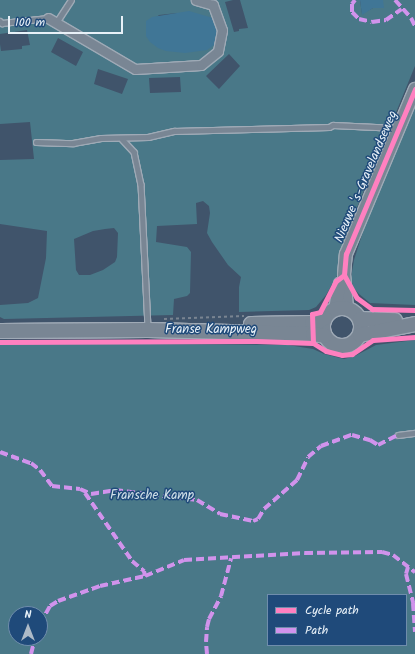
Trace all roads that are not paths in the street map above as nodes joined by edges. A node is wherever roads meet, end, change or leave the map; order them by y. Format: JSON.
{"nodes":[{"id":1,"x":72,"y":0,"type":"edge"},
{"id":2,"x":196,"y":0,"type":"edge"},
{"id":3,"x":212,"y":2,"type":"edge"},
{"id":4,"x":48,"y":18,"type":"joint"},
{"id":5,"x":0,"y":21,"type":"edge"},
{"id":6,"x":56,"y":23,"type":"junction"},
{"id":7,"x":415,"y":89,"type":"edge"},
{"id":8,"x":399,"y":128,"type":"junction"},
{"id":9,"x":122,"y":139,"type":"junction"},
{"id":10,"x":36,"y":142,"type":"dead end"},
{"id":11,"x":336,"y":312,"type":"junction"},
{"id":12,"x":360,"y":319,"type":"junction"},
{"id":13,"x":415,"y":322,"type":"edge"},
{"id":14,"x":148,"y":330,"type":"junction"},
{"id":15,"x":0,"y":331,"type":"edge"},
{"id":16,"x":360,"y":335,"type":"junction"},
{"id":17,"x":325,"y":336,"type":"junction"},
{"id":18,"x":415,"y":433,"type":"edge"},
{"id":19,"x":398,"y":435,"type":"dead end"}],
"edges":[{"from":1,"to":6,"type":"lane"},
{"from":2,"to":3,"type":"street"},
{"from":3,"to":6,"type":"street"},
{"from":4,"to":5,"type":"lane"},
{"from":4,"to":6,"type":"street"},
{"from":7,"to":8,"type":"main road","name":"Nieuwe 's-Gravelandseweg"},
{"from":8,"to":9,"type":"lane"},
{"from":8,"to":11,"type":"main road","name":"Nieuwe 's-Gravelandseweg"},
{"from":9,"to":10,"type":"lane"},
{"from":9,"to":14,"type":"lane"},
{"from":11,"to":12,"type":"main road"},
{"from":11,"to":14,"type":"main road","name":"Franse Kampweg"},
{"from":11,"to":17,"type":"main road"},
{"from":12,"to":13,"type":"main road"},
{"from":12,"to":16,"type":"main road"},
{"from":13,"to":16,"type":"main road"},
{"from":14,"to":15,"type":"main road","name":"Franse Kampweg"},
{"from":14,"to":17,"type":"main road","name":"Franse Kampweg"},
{"from":16,"to":17,"type":"main road"},
{"from":18,"to":19,"type":"lane"}]}
